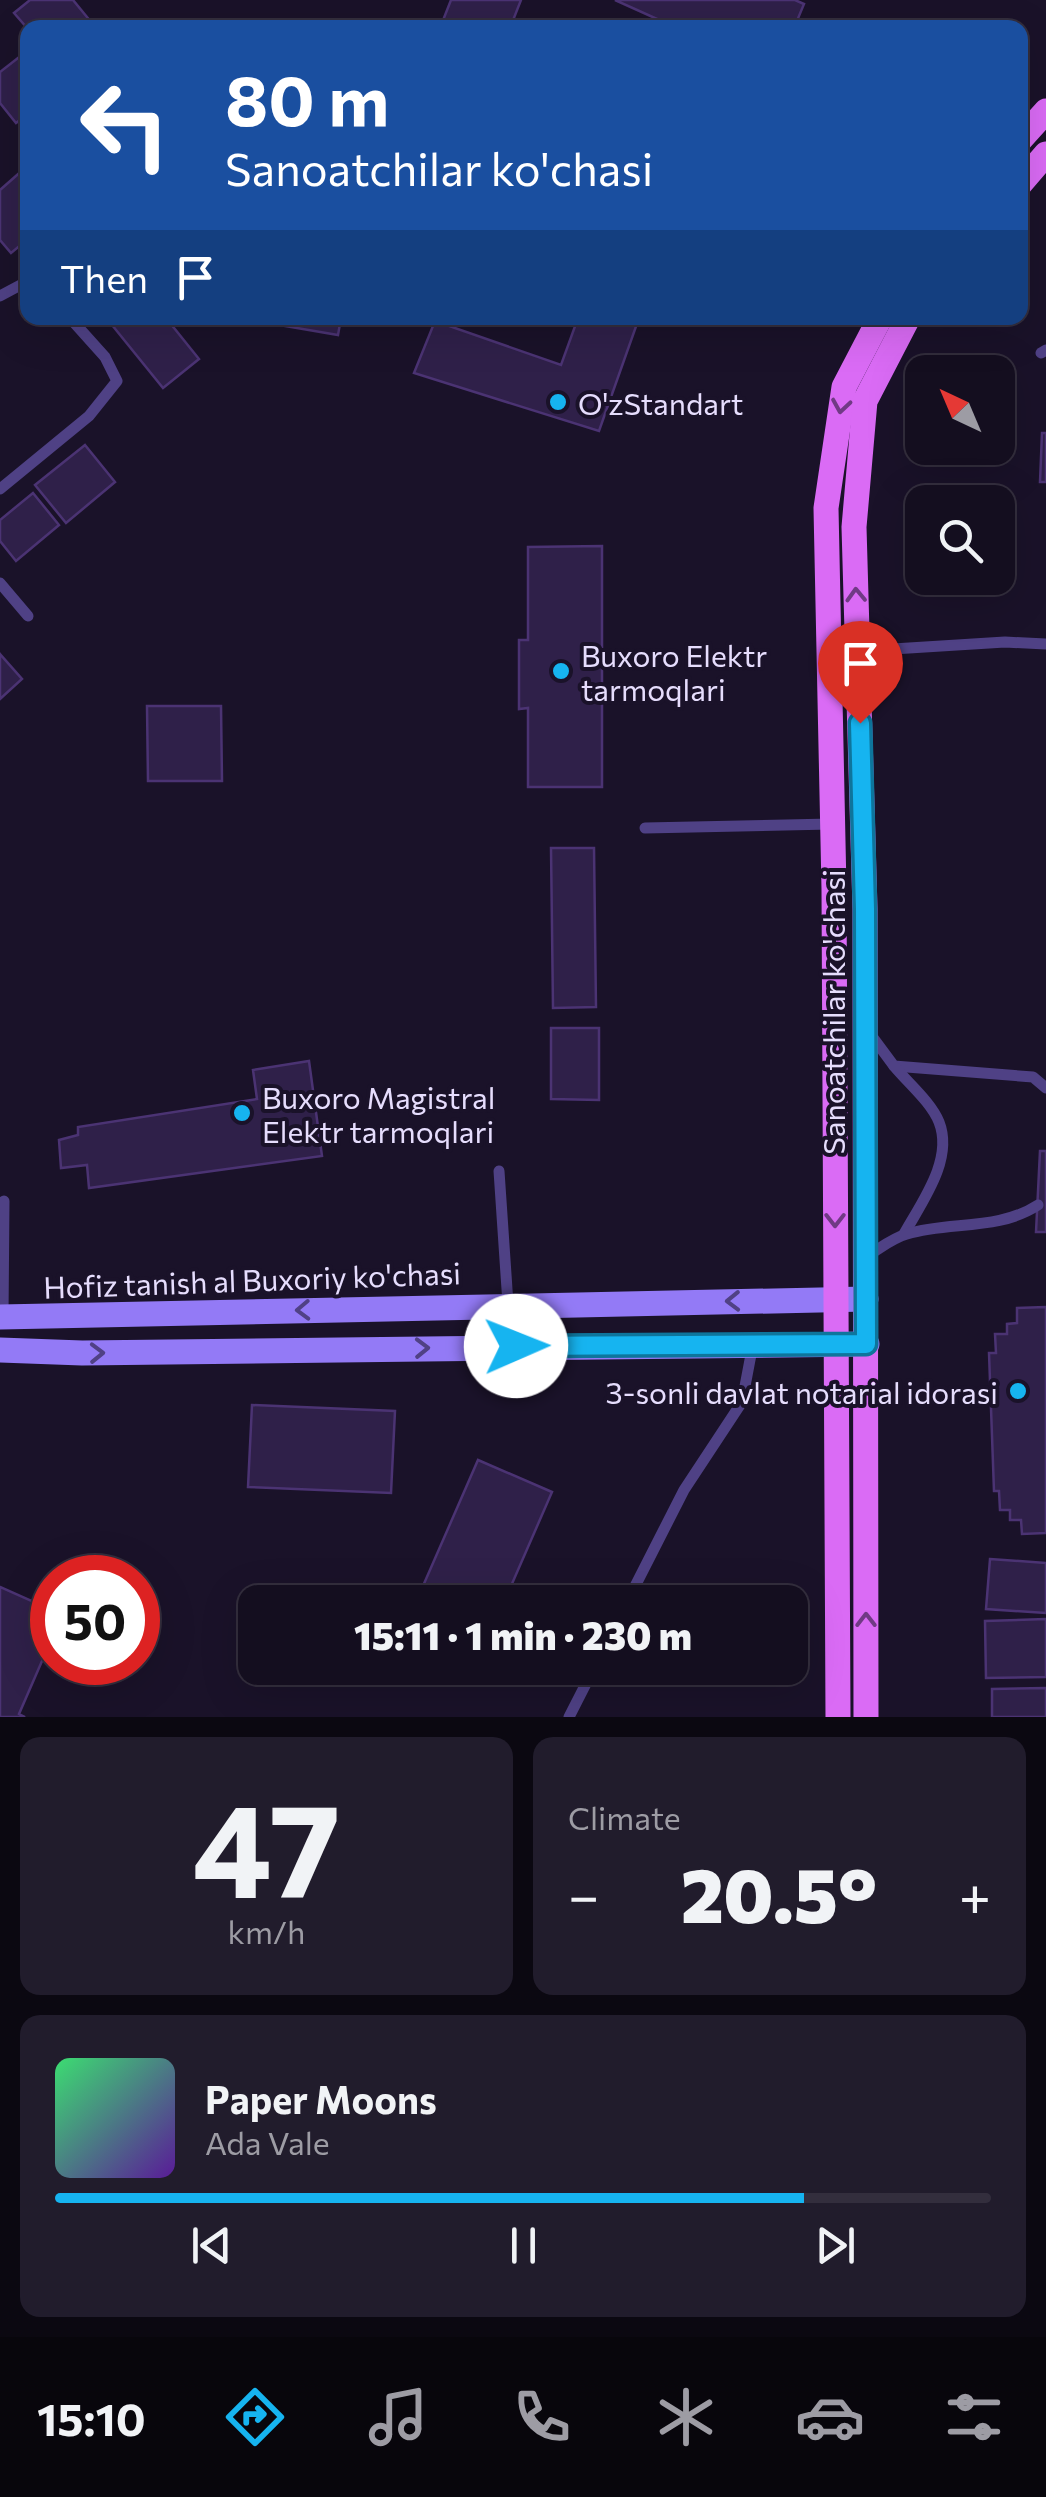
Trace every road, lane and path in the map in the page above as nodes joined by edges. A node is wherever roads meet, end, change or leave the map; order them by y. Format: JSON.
{"nodes":[{"id":1,"x":1046,"y":111,"type":"edge"},
{"id":2,"x":1028,"y":131,"type":"edge"},
{"id":3,"x":1046,"y":154,"type":"edge"},
{"id":4,"x":1028,"y":175,"type":"edge"},
{"id":5,"x":76,"y":325,"type":"edge"},
{"id":6,"x":876,"y":325,"type":"edge"},
{"id":7,"x":904,"y":325,"type":"edge"},
{"id":8,"x":0,"y":488,"type":"edge"},
{"id":9,"x":0,"y":584,"type":"edge"},
{"id":10,"x":28,"y":616,"type":"dead end"},
{"id":11,"x":1046,"y":644,"type":"edge"},
{"id":12,"x":857,"y":649,"type":"junction"},
{"id":13,"x":829,"y":653,"type":"junction"},
{"id":14,"x":833,"y":824,"type":"junction"},
{"id":15,"x":646,"y":828,"type":"dead end"},
{"id":16,"x":865,"y":1028,"type":"junction"},
{"id":17,"x":894,"y":1066,"type":"junction"},
{"id":18,"x":1046,"y":1088,"type":"edge"},
{"id":19,"x":498,"y":1172,"type":"dead end"},
{"id":20,"x":4,"y":1201,"type":"dead end"},
{"id":21,"x":1038,"y":1206,"type":"dead end"},
{"id":22,"x":904,"y":1234,"type":"junction"},
{"id":23,"x":865,"y":1258,"type":"junction"},
{"id":24,"x":834,"y":1299,"type":"junction"},
{"id":25,"x":866,"y":1299,"type":"junction"},
{"id":26,"x":508,"y":1304,"type":"junction"},
{"id":27,"x":2,"y":1317,"type":"edge"},
{"id":28,"x":753,"y":1342,"type":"junction"},
{"id":29,"x":834,"y":1343,"type":"junction"},
{"id":30,"x":866,"y":1344,"type":"junction"},
{"id":31,"x":0,"y":1350,"type":"edge"},
{"id":32,"x":636,"y":1585,"type":"edge"},
{"id":33,"x":585,"y":1685,"type":"edge"},
{"id":34,"x":569,"y":1717,"type":"edge"},
{"id":35,"x":838,"y":1717,"type":"edge"},
{"id":36,"x":866,"y":1717,"type":"edge"}],
"edges":[{"from":1,"to":2,"type":"main road"},
{"from":3,"to":4,"type":"main road"},
{"from":5,"to":8,"type":"lane"},
{"from":6,"to":13,"type":"main road","name":"Sanoatchilar ko'chasi","one_way":true},
{"from":12,"to":7,"type":"main road","name":"Sanoatchilar ko'chasi","one_way":true},
{"from":9,"to":10,"type":"lane"},
{"from":11,"to":12,"type":"lane"},
{"from":12,"to":13,"type":"lane"},
{"from":12,"to":16,"type":"main road","name":"Sanoatchilar ko'chasi"},
{"from":13,"to":14,"type":"main road","name":"Sanoatchilar ko'chasi"},
{"from":14,"to":15,"type":"lane"},
{"from":14,"to":24,"type":"main road","name":"Sanoatchilar ko'chasi","one_way":true},
{"from":16,"to":17,"type":"lane"},
{"from":16,"to":23,"type":"main road","name":"Sanoatchilar ko'chasi"},
{"from":17,"to":18,"type":"lane"},
{"from":17,"to":22,"type":"lane"},
{"from":19,"to":26,"type":"lane"},
{"from":20,"to":27,"type":"lane"},
{"from":21,"to":22,"type":"lane"},
{"from":22,"to":23,"type":"lane"},
{"from":23,"to":25,"type":"main road","name":"Sanoatchilar ko'chasi"},
{"from":24,"to":25,"type":"main road","name":"Hofiz tanish al Buxoriy ko'chasi"},
{"from":24,"to":26,"type":"main road","name":"Hofiz tanish al Buxoriy ko'chasi","one_way":true},
{"from":24,"to":29,"type":"main road","name":"Sanoatchilar ko'chasi"},
{"from":25,"to":30,"type":"main road","name":"Sanoatchilar ko'chasi"},
{"from":26,"to":27,"type":"main road","name":"Hofiz tanish al Buxoriy ko'chasi","one_way":true},
{"from":28,"to":29,"type":"main road"},
{"from":31,"to":28,"type":"main road","one_way":true},
{"from":28,"to":32,"type":"lane"},
{"from":29,"to":30,"type":"main road"},
{"from":29,"to":35,"type":"main road","name":"Sanoatchilar ko'chasi"},
{"from":36,"to":30,"type":"main road","name":"Sanoatchilar ko'chasi","one_way":true},
{"from":33,"to":34,"type":"lane"}]}
